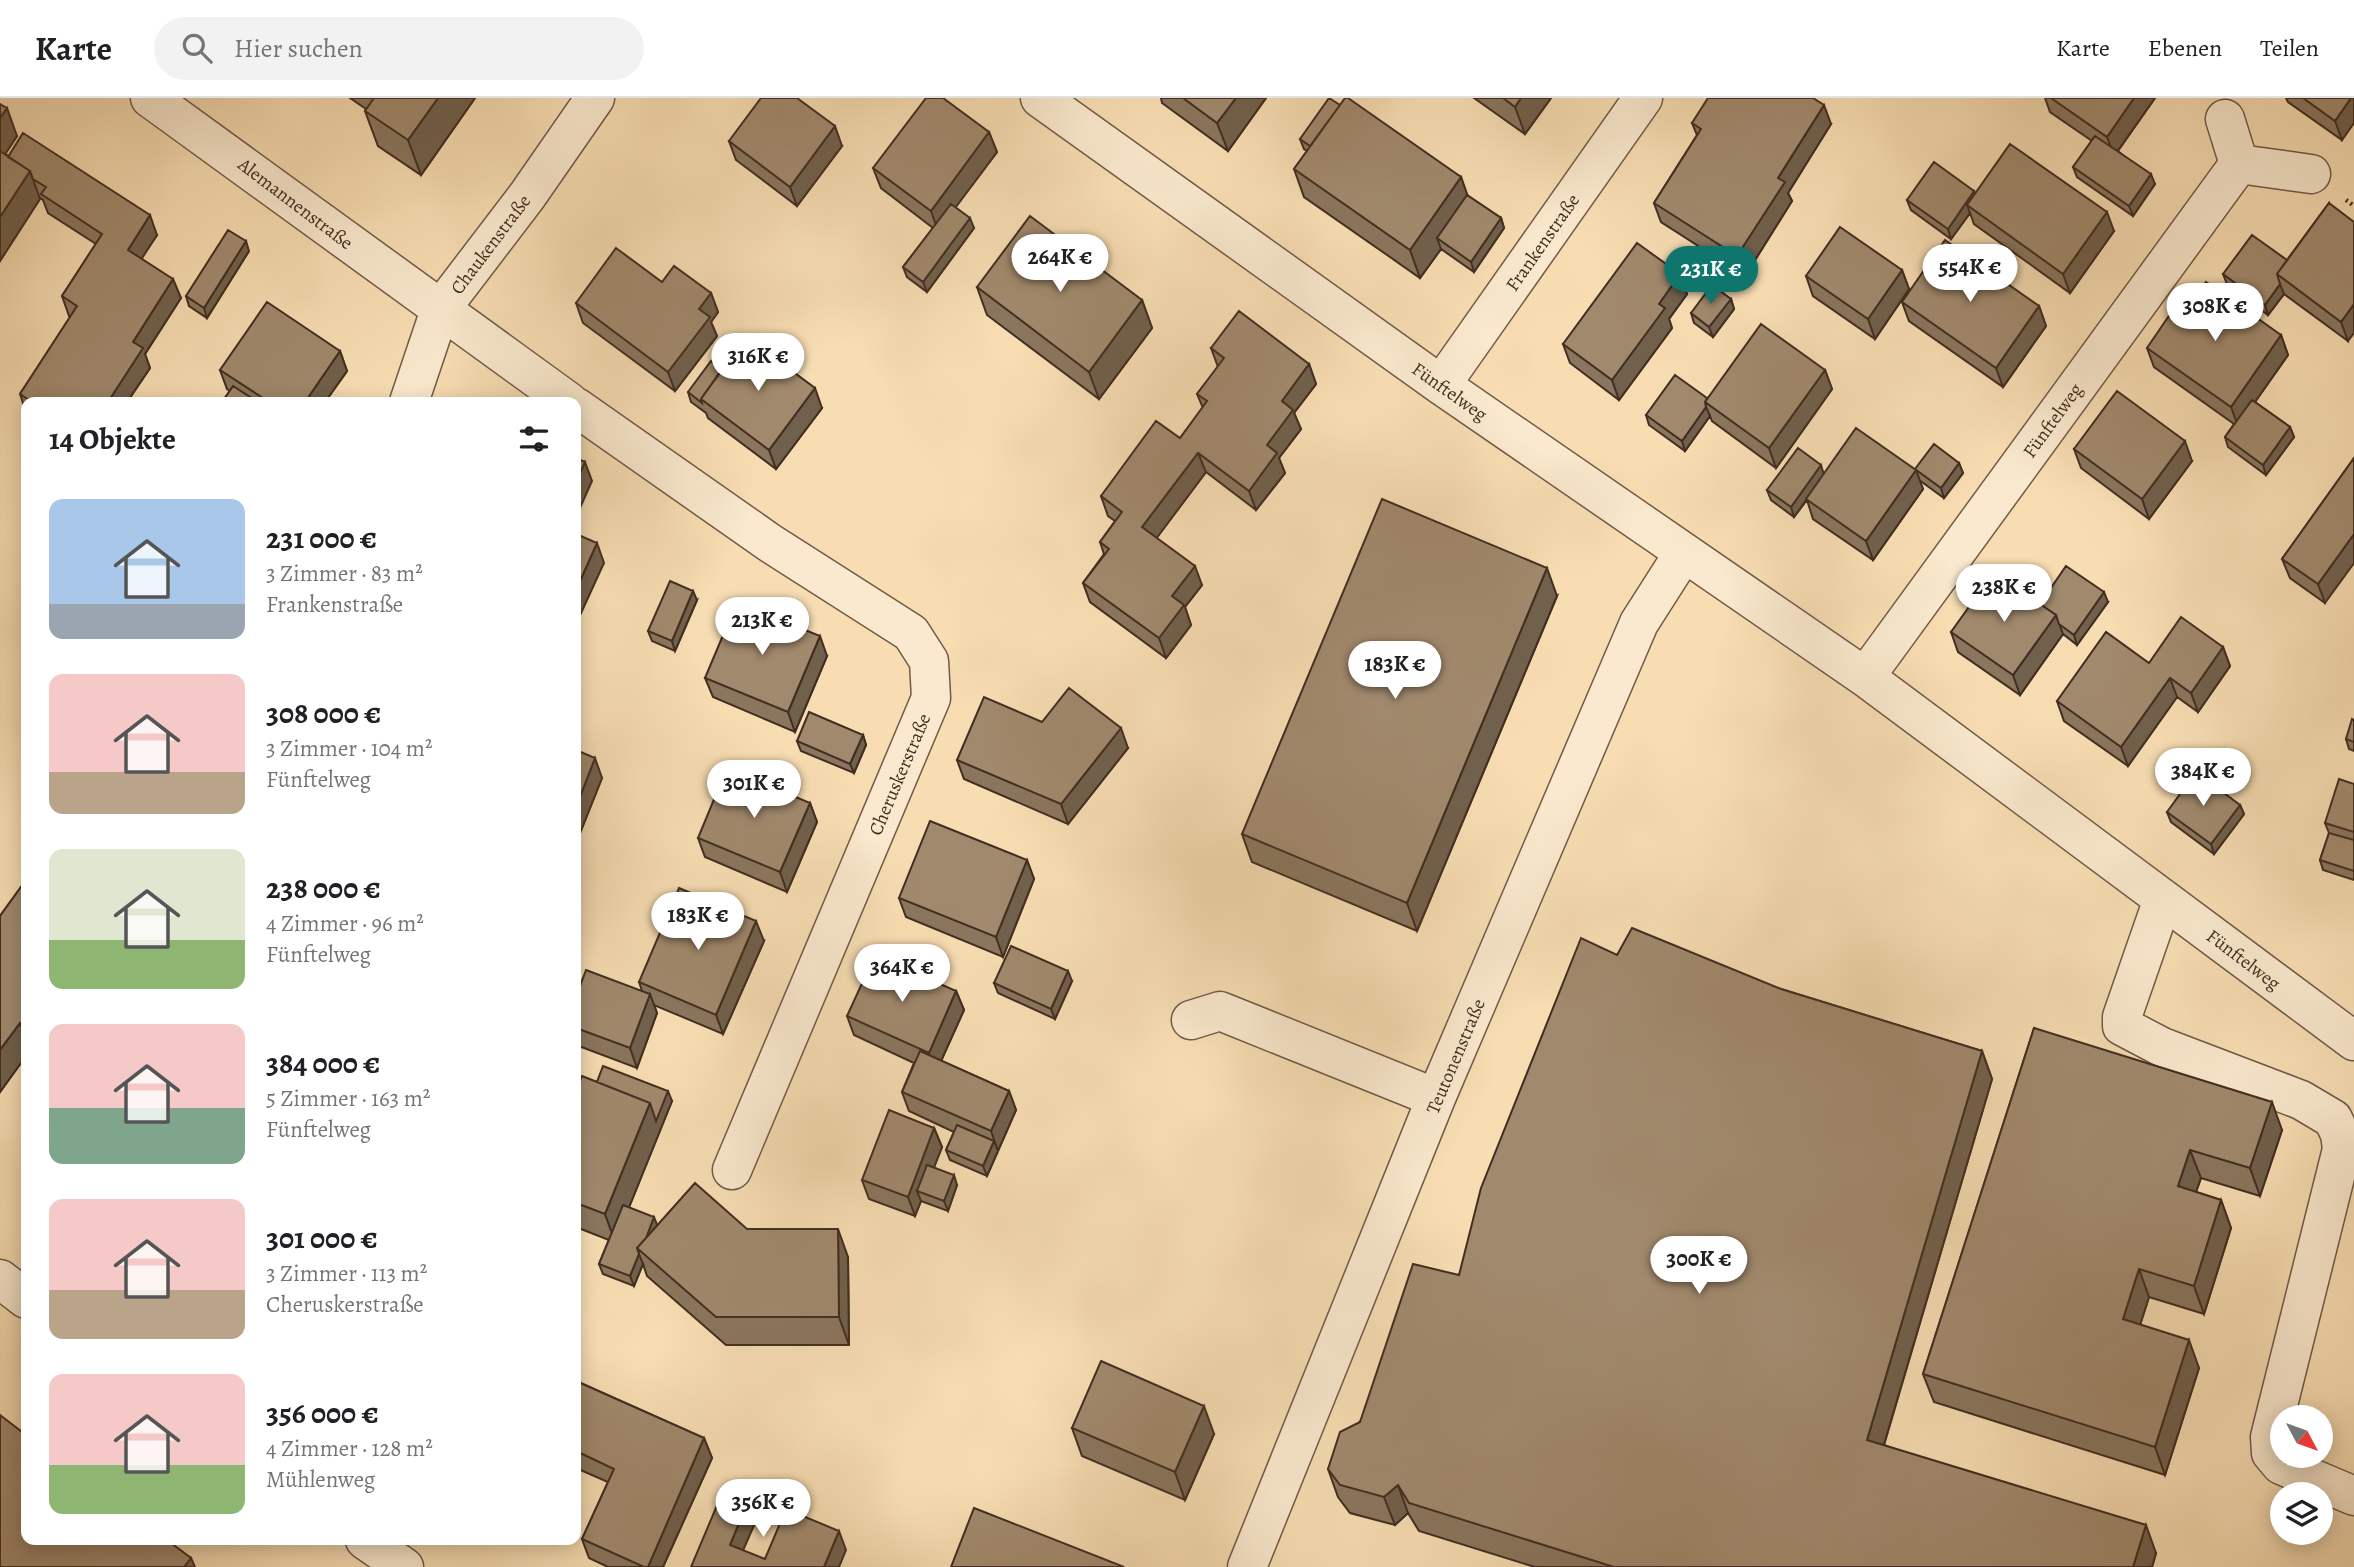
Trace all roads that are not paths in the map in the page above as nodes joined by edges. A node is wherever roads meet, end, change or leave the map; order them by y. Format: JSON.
{"nodes":[{"id":1,"x":150,"y":98,"type":"edge"},
{"id":2,"x":595,"y":98,"type":"edge"},
{"id":3,"x":1040,"y":98,"type":"edge"},
{"id":4,"x":1643,"y":98,"type":"edge"},
{"id":5,"x":2225,"y":119,"type":"dead end"},
{"id":6,"x":2239,"y":164,"type":"junction"},
{"id":7,"x":2311,"y":174,"type":"dead end"},
{"id":8,"x":440,"y":310,"type":"junction"},
{"id":9,"x":1441,"y":385,"type":"junction"},
{"id":10,"x":411,"y":397,"type":"edge"},
{"id":11,"x":562,"y":397,"type":"edge"},
{"id":12,"x":581,"y":411,"type":"edge"},
{"id":13,"x":1683,"y":554,"type":"junction"},
{"id":14,"x":1865,"y":677,"type":"junction"},
{"id":15,"x":2164,"y":899,"type":"junction"},
{"id":16,"x":1191,"y":1020,"type":"dead end"},
{"id":17,"x":2354,"y":1041,"type":"edge"},
{"id":18,"x":1437,"y":1098,"type":"junction"},
{"id":19,"x":732,"y":1170,"type":"dead end"},
{"id":20,"x":0,"y":1279,"type":"edge"},
{"id":21,"x":21,"y":1295,"type":"edge"},
{"id":22,"x":2354,"y":1496,"type":"edge"},
{"id":23,"x":372,"y":1545,"type":"edge"},
{"id":24,"x":404,"y":1567,"type":"edge"},
{"id":25,"x":1247,"y":1567,"type":"edge"}],
"edges":[{"from":1,"to":8,"type":"street","name":"Alemannenstraße"},
{"from":2,"to":8,"type":"street","name":"Chaukenstraße"},
{"from":3,"to":9,"type":"street","name":"Fünftelweg"},
{"from":4,"to":9,"type":"street","name":"Frankenstraße"},
{"from":5,"to":6,"type":"street"},
{"from":6,"to":7,"type":"street"},
{"from":6,"to":14,"type":"street","name":"Fünftelweg"},
{"from":8,"to":10,"type":"street","name":"Chaukenstraße"},
{"from":8,"to":11,"type":"street"},
{"from":9,"to":13,"type":"street","name":"Fünftelweg"},
{"from":12,"to":19,"type":"street","name":"Cheruskerstraße"},
{"from":13,"to":14,"type":"street","name":"Fünftelweg"},
{"from":13,"to":18,"type":"street","name":"Teutonenstraße"},
{"from":14,"to":15,"type":"street","name":"Fünftelweg"},
{"from":15,"to":17,"type":"street","name":"Fünftelweg"},
{"from":15,"to":22,"type":"street"},
{"from":16,"to":18,"type":"street"},
{"from":18,"to":25,"type":"street","name":"Teutonenstraße"},
{"from":20,"to":21,"type":"street"},
{"from":23,"to":24,"type":"street"}]}
